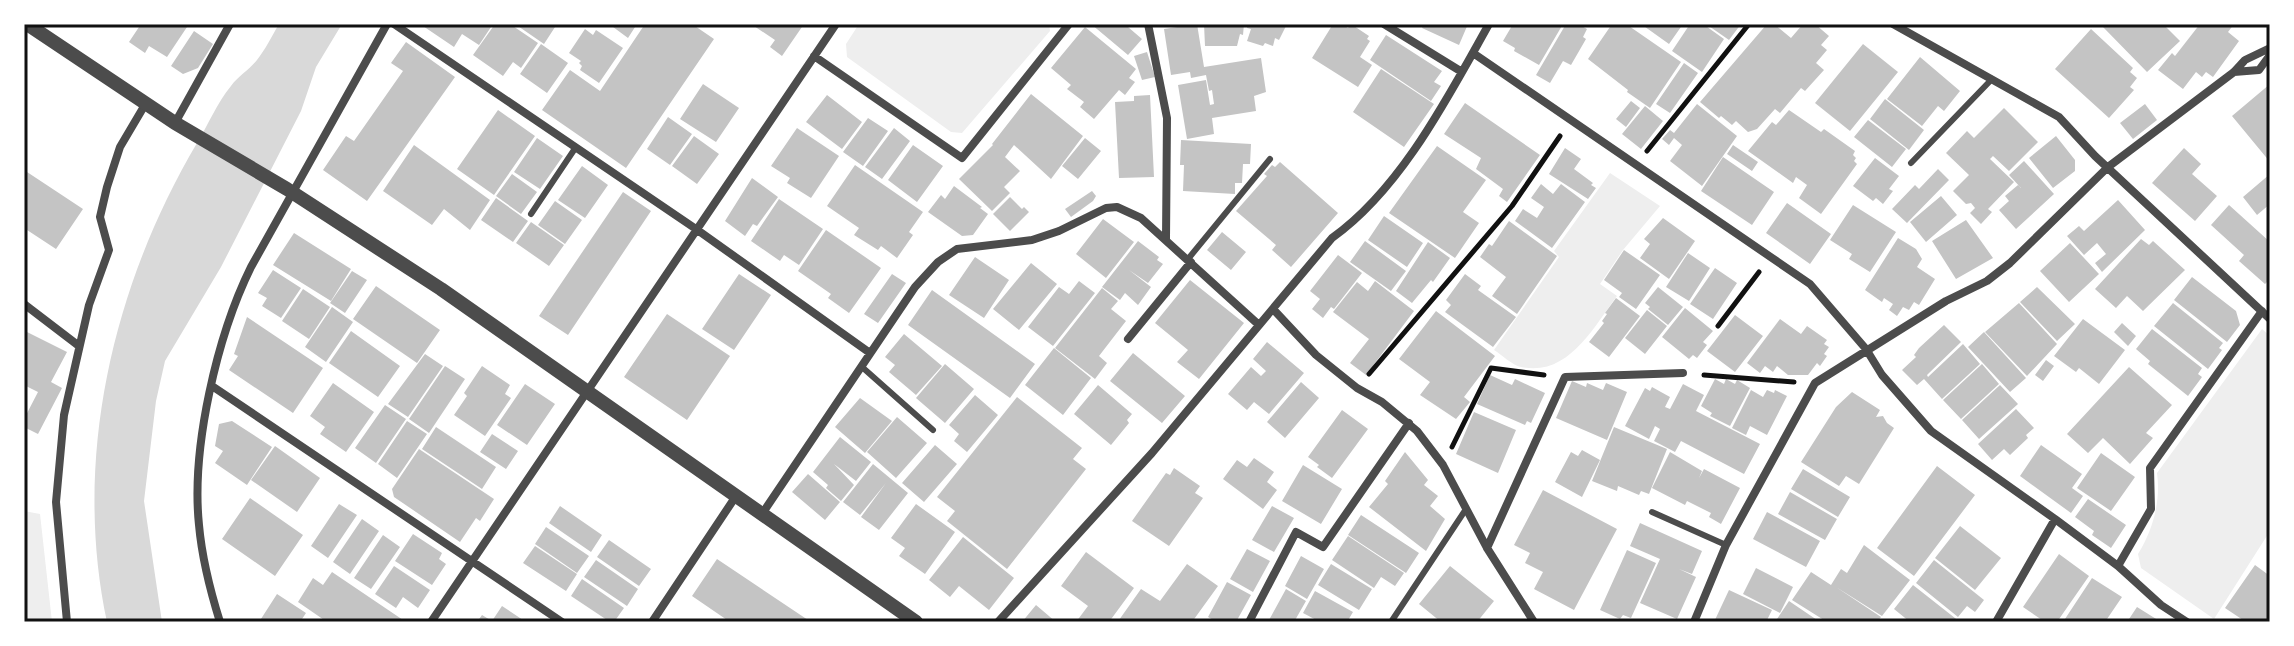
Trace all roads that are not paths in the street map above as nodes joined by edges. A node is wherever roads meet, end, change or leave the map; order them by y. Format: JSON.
{"nodes":[{"id":1,"x":27,"y":24,"type":"edge"},
{"id":2,"x":230,"y":24,"type":"edge"},
{"id":3,"x":387,"y":24,"type":"edge"},
{"id":4,"x":394,"y":24,"type":"edge"},
{"id":5,"x":836,"y":24,"type":"edge"},
{"id":6,"x":1069,"y":24,"type":"edge"},
{"id":7,"x":1148,"y":24,"type":"edge"},
{"id":8,"x":1384,"y":24,"type":"edge"},
{"id":9,"x":1489,"y":24,"type":"edge"},
{"id":10,"x":1893,"y":24,"type":"edge"},
{"id":11,"x":2270,"y":48,"type":"edge"},
{"id":12,"x":1473,"y":53,"type":"junction"},
{"id":13,"x":2270,"y":55,"type":"edge"},
{"id":14,"x":814,"y":56,"type":"junction"},
{"id":15,"x":1462,"y":72,"type":"junction"},
{"id":16,"x":2234,"y":72,"type":"junction"},
{"id":17,"x":1992,"y":79,"type":"junction"},
{"id":18,"x":146,"y":103,"type":"junction"},
{"id":19,"x":180,"y":126,"type":"junction"},
{"id":20,"x":576,"y":147,"type":"junction"},
{"id":21,"x":1270,"y":159,"type":"dead end"},
{"id":22,"x":1911,"y":163,"type":"dead end"},
{"id":23,"x":2108,"y":167,"type":"junction"},
{"id":24,"x":290,"y":191,"type":"junction"},
{"id":25,"x":531,"y":214,"type":"dead end"},
{"id":26,"x":696,"y":229,"type":"junction"},
{"id":27,"x":1166,"y":239,"type":"junction"},
{"id":28,"x":1189,"y":261,"type":"junction"},
{"id":29,"x":2270,"y":303,"type":"edge"},
{"id":30,"x":24,"y":304,"type":"edge"},
{"id":31,"x":1273,"y":309,"type":"junction"},
{"id":32,"x":2262,"y":311,"type":"junction"},
{"id":33,"x":2270,"y":319,"type":"edge"},
{"id":34,"x":1259,"y":325,"type":"junction"},
{"id":35,"x":1128,"y":339,"type":"dead end"},
{"id":36,"x":79,"y":346,"type":"junction"},
{"id":37,"x":1866,"y":349,"type":"junction"},
{"id":38,"x":870,"y":353,"type":"junction"},
{"id":39,"x":862,"y":367,"type":"junction"},
{"id":40,"x":1683,"y":373,"type":"road end"},
{"id":41,"x":212,"y":386,"type":"junction"},
{"id":42,"x":587,"y":392,"type":"junction"},
{"id":43,"x":1409,"y":423,"type":"junction"},
{"id":44,"x":933,"y":430,"type":"dead end"},
{"id":45,"x":736,"y":496,"type":"junction"},
{"id":46,"x":1466,"y":509,"type":"junction"},
{"id":47,"x":1652,"y":512,"type":"dead end"},
{"id":48,"x":762,"y":514,"type":"junction"},
{"id":49,"x":2055,"y":519,"type":"junction"},
{"id":50,"x":1726,"y":545,"type":"junction"},
{"id":51,"x":1487,"y":548,"type":"junction"},
{"id":52,"x":471,"y":562,"type":"junction"},
{"id":53,"x":2118,"y":566,"type":"junction"},
{"id":54,"x":67,"y":622,"type":"edge"},
{"id":55,"x":220,"y":622,"type":"edge"},
{"id":56,"x":431,"y":622,"type":"edge"},
{"id":57,"x":562,"y":622,"type":"edge"},
{"id":58,"x":652,"y":622,"type":"edge"},
{"id":59,"x":916,"y":622,"type":"edge"},
{"id":60,"x":998,"y":622,"type":"edge"},
{"id":61,"x":1249,"y":622,"type":"edge"},
{"id":62,"x":1391,"y":622,"type":"edge"},
{"id":63,"x":1534,"y":622,"type":"edge"},
{"id":64,"x":1694,"y":622,"type":"edge"},
{"id":65,"x":1996,"y":622,"type":"edge"},
{"id":66,"x":2187,"y":622,"type":"edge"}],
"edges":[{"from":1,"to":18,"type":"street"},
{"from":2,"to":19,"type":"street"},
{"from":3,"to":24,"type":"street"},
{"from":4,"to":20,"type":"street"},
{"from":5,"to":14,"type":"street"},
{"from":6,"to":14,"type":"street"},
{"from":7,"to":27,"type":"street"},
{"from":8,"to":15,"type":"street"},
{"from":9,"to":12,"type":"street"},
{"from":10,"to":17,"type":"street"},
{"from":11,"to":16,"type":"street"},
{"from":12,"to":15,"type":"street"},
{"from":12,"to":37,"type":"street"},
{"from":13,"to":16,"type":"street"},
{"from":14,"to":26,"type":"street"},
{"from":15,"to":31,"type":"street"},
{"from":16,"to":23,"type":"street"},
{"from":17,"to":22,"type":"lane"},
{"from":17,"to":23,"type":"street"},
{"from":18,"to":19,"type":"street"},
{"from":18,"to":36,"type":"street"},
{"from":19,"to":24,"type":"street"},
{"from":20,"to":25,"type":"lane"},
{"from":20,"to":26,"type":"street"},
{"from":21,"to":28,"type":"lane"},
{"from":23,"to":32,"type":"street"},
{"from":23,"to":37,"type":"street"},
{"from":24,"to":41,"type":"street"},
{"from":24,"to":42,"type":"street"},
{"from":26,"to":38,"type":"street"},
{"from":26,"to":42,"type":"street"},
{"from":27,"to":28,"type":"street"},
{"from":27,"to":38,"type":"street"},
{"from":28,"to":34,"type":"street"},
{"from":28,"to":35,"type":"street"},
{"from":29,"to":32,"type":"lane"},
{"from":30,"to":36,"type":"street"},
{"from":31,"to":34,"type":"street"},
{"from":31,"to":43,"type":"street"},
{"from":32,"to":33,"type":"street"},
{"from":32,"to":53,"type":"street"},
{"from":34,"to":60,"type":"street"},
{"from":36,"to":54,"type":"street"},
{"from":37,"to":49,"type":"street"},
{"from":37,"to":50,"type":"street"},
{"from":38,"to":39,"type":"street"},
{"from":39,"to":44,"type":"lane"},
{"from":39,"to":48,"type":"street"},
{"from":40,"to":51,"type":"street"},
{"from":41,"to":52,"type":"street"},
{"from":41,"to":55,"type":"street"},
{"from":42,"to":45,"type":"street"},
{"from":42,"to":52,"type":"street"},
{"from":43,"to":46,"type":"street"},
{"from":43,"to":61,"type":"street"},
{"from":45,"to":48,"type":"street"},
{"from":45,"to":58,"type":"street"},
{"from":46,"to":51,"type":"street"},
{"from":46,"to":62,"type":"lane"},
{"from":47,"to":50,"type":"lane"},
{"from":48,"to":59,"type":"street"},
{"from":49,"to":53,"type":"street"},
{"from":49,"to":65,"type":"street"},
{"from":50,"to":64,"type":"street"},
{"from":51,"to":63,"type":"street"},
{"from":52,"to":56,"type":"street"},
{"from":52,"to":57,"type":"street"},
{"from":53,"to":66,"type":"street"}]}
